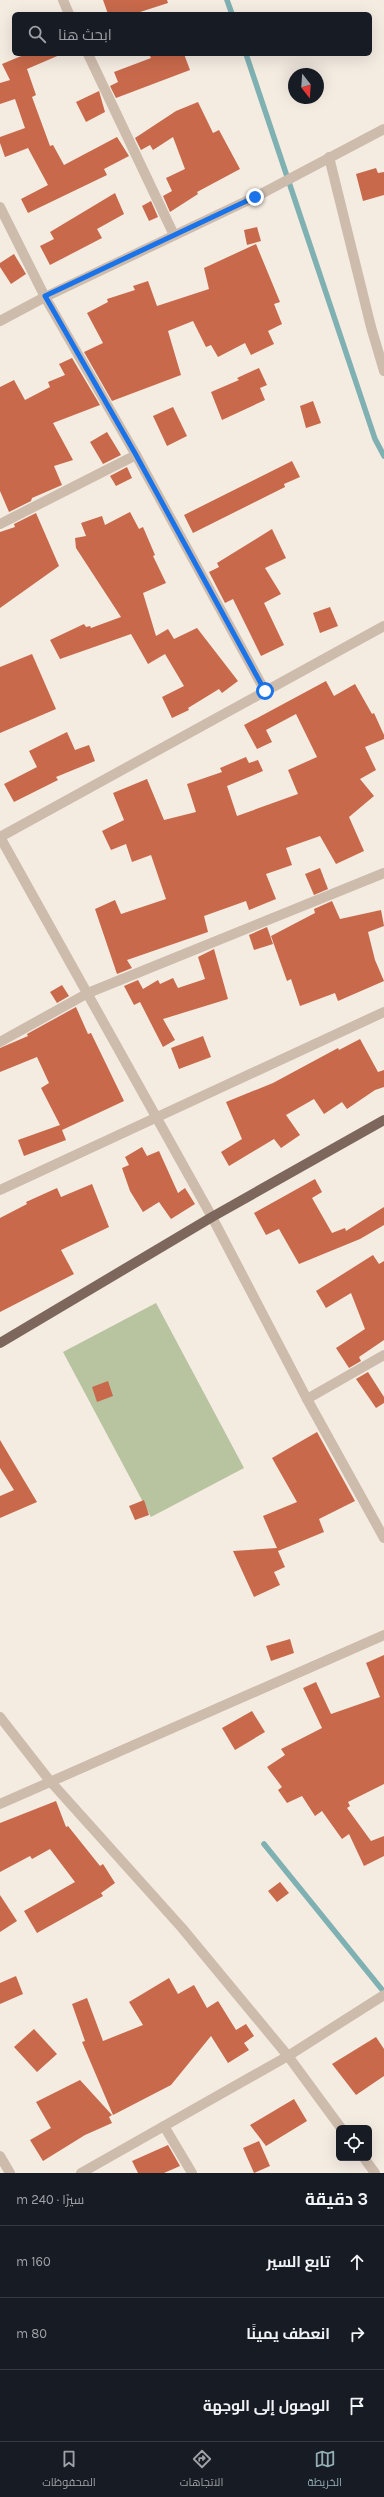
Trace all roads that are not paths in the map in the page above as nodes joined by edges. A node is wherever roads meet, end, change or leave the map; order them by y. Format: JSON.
{"nodes":[{"id":1,"x":63,"y":0,"type":"edge"},
{"id":2,"x":68,"y":12,"type":"edge"},
{"id":3,"x":89,"y":56,"type":"edge"},
{"id":4,"x":384,"y":129,"type":"edge"},
{"id":5,"x":329,"y":157,"type":"junction"},
{"id":6,"x":0,"y":207,"type":"edge"},
{"id":7,"x":174,"y":235,"type":"junction"},
{"id":8,"x":45,"y":296,"type":"junction"},
{"id":9,"x":0,"y":321,"type":"edge"},
{"id":10,"x":384,"y":371,"type":"edge"},
{"id":11,"x":136,"y":455,"type":"junction"},
{"id":12,"x":0,"y":524,"type":"edge"},
{"id":13,"x":384,"y":626,"type":"edge"},
{"id":14,"x":265,"y":691,"type":"junction"},
{"id":15,"x":0,"y":837,"type":"edge"},
{"id":16,"x":384,"y":873,"type":"edge"},
{"id":17,"x":88,"y":993,"type":"junction"},
{"id":18,"x":384,"y":1012,"type":"edge"},
{"id":19,"x":0,"y":1042,"type":"edge"},
{"id":20,"x":155,"y":1117,"type":"junction"},
{"id":21,"x":384,"y":1120,"type":"edge"},
{"id":22,"x":0,"y":1190,"type":"edge"},
{"id":23,"x":212,"y":1217,"type":"junction"},
{"id":24,"x":1,"y":1342,"type":"edge"},
{"id":25,"x":384,"y":1355,"type":"edge"},
{"id":26,"x":307,"y":1399,"type":"junction"},
{"id":27,"x":384,"y":1538,"type":"edge"},
{"id":28,"x":384,"y":1635,"type":"edge"},
{"id":29,"x":0,"y":1717,"type":"edge"},
{"id":30,"x":50,"y":1781,"type":"junction"},
{"id":31,"x":0,"y":1804,"type":"edge"},
{"id":32,"x":380,"y":1997,"type":"edge"},
{"id":33,"x":288,"y":2056,"type":"junction"},
{"id":34,"x":340,"y":2125,"type":"edge"},
{"id":35,"x":164,"y":2126,"type":"junction"},
{"id":36,"x":0,"y":2156,"type":"edge"},
{"id":37,"x":366,"y":2161,"type":"edge"},
{"id":38,"x":10,"y":2173,"type":"edge"},
{"id":39,"x":81,"y":2173,"type":"edge"},
{"id":40,"x":192,"y":2173,"type":"edge"},
{"id":41,"x":375,"y":2173,"type":"edge"}],
"edges":[{"from":1,"to":2,"type":"street"},
{"from":3,"to":7,"type":"street"},
{"from":4,"to":5,"type":"street"},
{"from":5,"to":7,"type":"street"},
{"from":5,"to":10,"type":"street"},
{"from":6,"to":8,"type":"street"},
{"from":7,"to":8,"type":"street"},
{"from":8,"to":9,"type":"street"},
{"from":8,"to":11,"type":"street"},
{"from":11,"to":12,"type":"street"},
{"from":11,"to":14,"type":"street"},
{"from":13,"to":14,"type":"street"},
{"from":14,"to":15,"type":"street"},
{"from":15,"to":17,"type":"street"},
{"from":16,"to":17,"type":"street"},
{"from":17,"to":19,"type":"street"},
{"from":17,"to":20,"type":"street"},
{"from":18,"to":20,"type":"street"},
{"from":20,"to":22,"type":"street"},
{"from":20,"to":23,"type":"street"},
{"from":21,"to":23,"type":"main road"},
{"from":23,"to":24,"type":"main road"},
{"from":23,"to":26,"type":"street"},
{"from":25,"to":26,"type":"street"},
{"from":26,"to":27,"type":"street"},
{"from":28,"to":30,"type":"street"},
{"from":29,"to":30,"type":"street"},
{"from":30,"to":31,"type":"street"},
{"from":30,"to":33,"type":"street"},
{"from":32,"to":33,"type":"street"},
{"from":33,"to":34,"type":"street"},
{"from":33,"to":35,"type":"street"},
{"from":35,"to":39,"type":"street"},
{"from":35,"to":40,"type":"street"},
{"from":36,"to":38,"type":"street"},
{"from":37,"to":41,"type":"street"}]}
